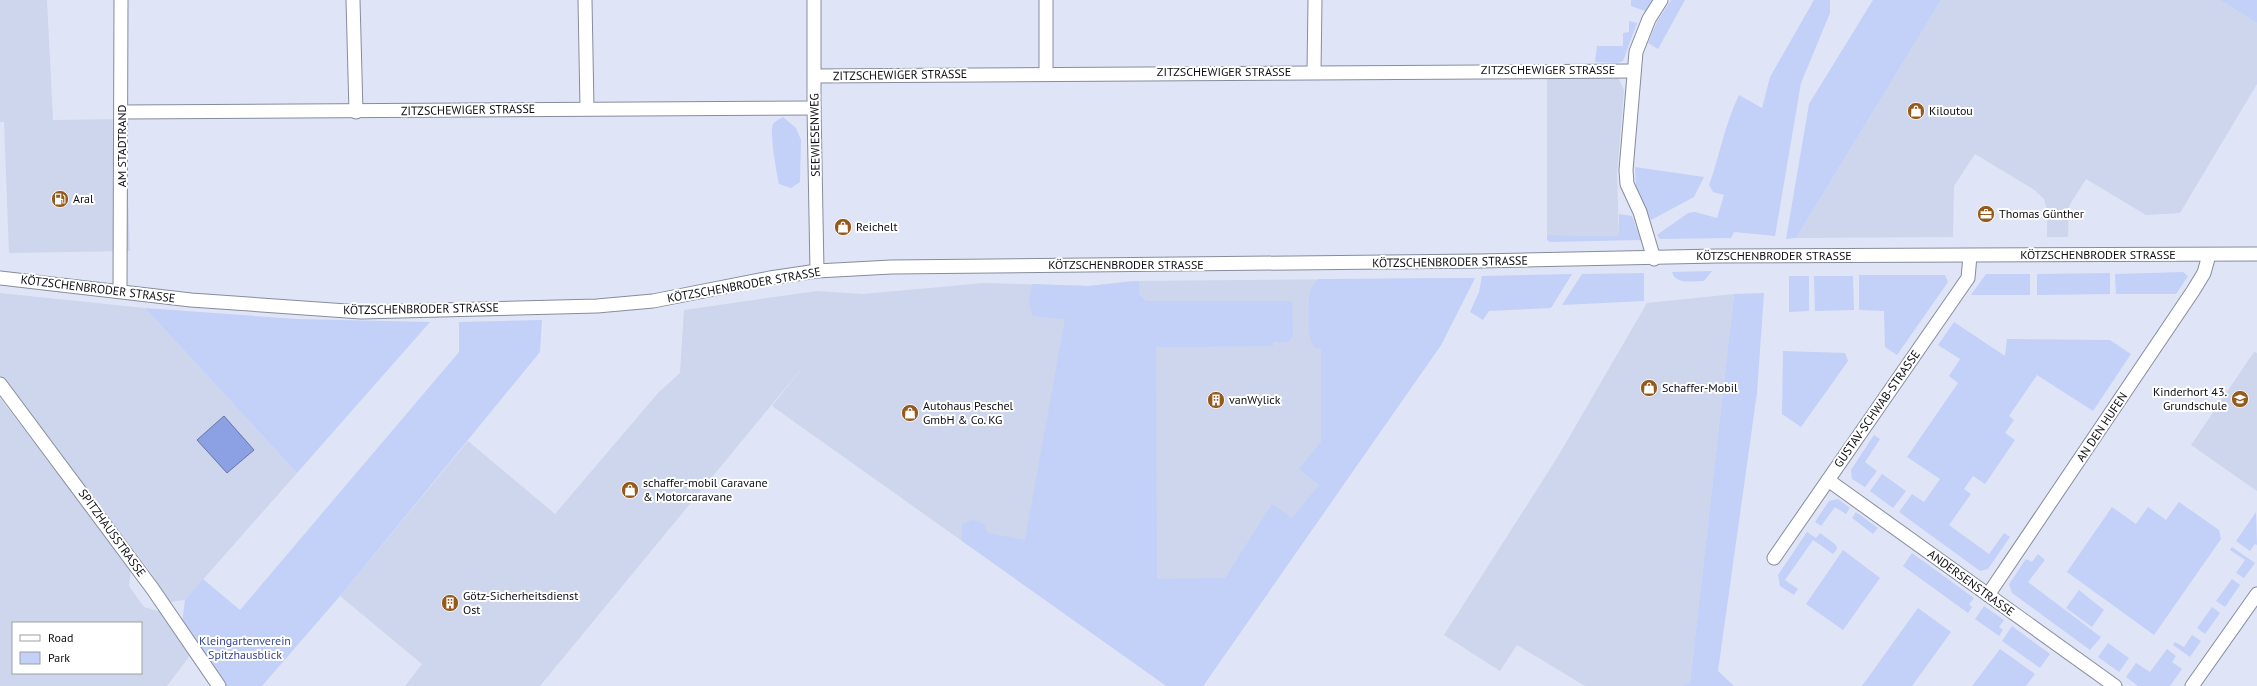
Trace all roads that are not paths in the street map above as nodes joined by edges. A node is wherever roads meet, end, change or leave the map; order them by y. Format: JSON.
{"nodes":[{"id":1,"x":121,"y":0,"type":"edge"},
{"id":2,"x":353,"y":0,"type":"edge"},
{"id":3,"x":585,"y":0,"type":"edge"},
{"id":4,"x":814,"y":0,"type":"edge"},
{"id":5,"x":1046,"y":0,"type":"edge"},
{"id":6,"x":1315,"y":0,"type":"edge"},
{"id":7,"x":1660,"y":0,"type":"edge"},
{"id":8,"x":1633,"y":71,"type":"junction"},
{"id":9,"x":1314,"y":72,"type":"junction"},
{"id":10,"x":1046,"y":74,"type":"junction"},
{"id":11,"x":815,"y":76,"type":"junction"},
{"id":12,"x":587,"y":108,"type":"junction"},
{"id":13,"x":814,"y":108,"type":"junction"},
{"id":14,"x":122,"y":112,"type":"junction"},
{"id":15,"x":356,"y":112,"type":"junction"},
{"id":16,"x":2257,"y":254,"type":"edge"},
{"id":17,"x":2209,"y":255,"type":"junction"},
{"id":18,"x":1970,"y":256,"type":"junction"},
{"id":19,"x":1654,"y":259,"type":"junction"},
{"id":20,"x":817,"y":271,"type":"junction"},
{"id":21,"x":0,"y":278,"type":"edge"},
{"id":22,"x":120,"y":291,"type":"junction"},
{"id":23,"x":0,"y":384,"type":"edge"},
{"id":24,"x":1828,"y":480,"type":"junction"},
{"id":25,"x":1774,"y":558,"type":"dead end"},
{"id":26,"x":2257,"y":594,"type":"edge"},
{"id":27,"x":1988,"y":595,"type":"junction"},
{"id":28,"x":219,"y":686,"type":"edge"},
{"id":29,"x":2115,"y":686,"type":"edge"},
{"id":30,"x":2192,"y":686,"type":"edge"}],
"edges":[{"from":1,"to":14,"type":"street","name":"AM STADTRAND"},
{"from":2,"to":15,"type":"street"},
{"from":3,"to":12,"type":"street"},
{"from":4,"to":11,"type":"street","name":"SEEWIESENWEG"},
{"from":5,"to":10,"type":"street"},
{"from":6,"to":9,"type":"street"},
{"from":7,"to":8,"type":"street"},
{"from":8,"to":9,"type":"street","name":"ZITZSCHEWIGER STRASSE"},
{"from":8,"to":19,"type":"street"},
{"from":9,"to":10,"type":"street","name":"ZITZSCHEWIGER STRASSE"},
{"from":10,"to":11,"type":"street","name":"ZITZSCHEWIGER STRASSE"},
{"from":11,"to":13,"type":"street","name":"SEEWIESENWEG"},
{"from":12,"to":13,"type":"street","name":"ZITZSCHEWIGER STRASSE"},
{"from":12,"to":15,"type":"street","name":"ZITZSCHEWIGER STRASSE"},
{"from":13,"to":20,"type":"street","name":"SEEWIESENWEG"},
{"from":14,"to":15,"type":"street","name":"ZITZSCHEWIGER STRASSE"},
{"from":14,"to":22,"type":"street","name":"AM STADTRAND"},
{"from":16,"to":17,"type":"street","name":"KÖTZSCHENBRODER STRASSE"},
{"from":17,"to":18,"type":"street","name":"KÖTZSCHENBRODER STRASSE"},
{"from":17,"to":27,"type":"street","name":"AN DEN HUFEN"},
{"from":18,"to":19,"type":"street","name":"KÖTZSCHENBRODER STRASSE"},
{"from":18,"to":24,"type":"street","name":"GUSTAV-SCHWAB-STRASSE"},
{"from":19,"to":20,"type":"street","name":"KÖTZSCHENBRODER STRASSE"},
{"from":20,"to":22,"type":"street","name":"KÖTZSCHENBRODER STRASSE"},
{"from":21,"to":22,"type":"street","name":"KÖTZSCHENBRODER STRASSE"},
{"from":23,"to":28,"type":"street","name":"SPITZHAUSSTRASSE"},
{"from":24,"to":25,"type":"street","name":"GUSTAV-SCHWAB-STRASSE"},
{"from":24,"to":27,"type":"street","name":"ANDERSENSTRASSE"},
{"from":26,"to":30,"type":"street"},
{"from":27,"to":29,"type":"street","name":"ANDERSENSTRASSE"}]}
